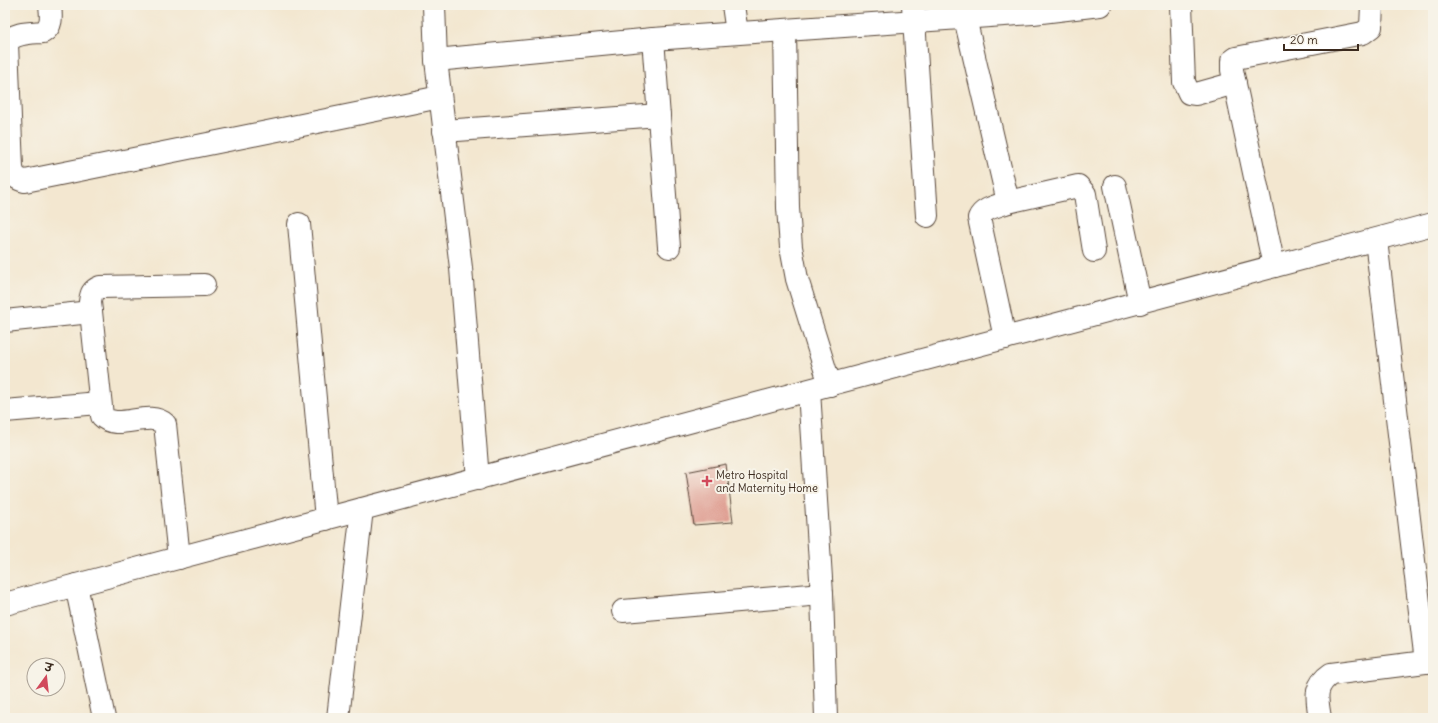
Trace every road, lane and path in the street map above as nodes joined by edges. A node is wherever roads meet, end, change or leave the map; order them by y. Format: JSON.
{"nodes":[{"id":1,"x":50,"y":5,"type":"edge"},
{"id":2,"x":434,"y":5,"type":"edge"},
{"id":3,"x":733,"y":5,"type":"edge"},
{"id":4,"x":1100,"y":5,"type":"edge"},
{"id":5,"x":1181,"y":5,"type":"edge"},
{"id":6,"x":1372,"y":5,"type":"edge"},
{"id":7,"x":914,"y":13,"type":"edge"},
{"id":8,"x":965,"y":18,"type":"junction"},
{"id":9,"x":785,"y":30,"type":"junction"},
{"id":10,"x":737,"y":33,"type":"junction"},
{"id":11,"x":653,"y":39,"type":"junction"},
{"id":12,"x":436,"y":60,"type":"junction"},
{"id":13,"x":1235,"y":83,"type":"junction"},
{"id":14,"x":440,"y":97,"type":"junction"},
{"id":15,"x":659,"y":115,"type":"junction"},
{"id":16,"x":444,"y":131,"type":"junction"},
{"id":17,"x":1115,"y":186,"type":"dead end"},
{"id":18,"x":1008,"y":202,"type":"junction"},
{"id":19,"x":926,"y":216,"type":"dead end"},
{"id":20,"x":299,"y":224,"type":"dead end"},
{"id":21,"x":1433,"y":224,"type":"edge"},
{"id":22,"x":1376,"y":240,"type":"junction"},
{"id":23,"x":669,"y":247,"type":"dead end"},
{"id":24,"x":1094,"y":251,"type":"dead end"},
{"id":25,"x":1274,"y":266,"type":"junction"},
{"id":26,"x":204,"y":284,"type":"dead end"},
{"id":27,"x":1140,"y":303,"type":"junction"},
{"id":28,"x":91,"y":312,"type":"junction"},
{"id":29,"x":5,"y":321,"type":"edge"},
{"id":30,"x":1005,"y":338,"type":"junction"},
{"id":31,"x":830,"y":385,"type":"junction"},
{"id":32,"x":809,"y":391,"type":"junction"},
{"id":33,"x":99,"y":403,"type":"junction"},
{"id":34,"x":5,"y":411,"type":"edge"},
{"id":35,"x":478,"y":479,"type":"junction"},
{"id":36,"x":362,"y":510,"type":"junction"},
{"id":37,"x":326,"y":519,"type":"junction"},
{"id":38,"x":179,"y":558,"type":"junction"},
{"id":39,"x":76,"y":585,"type":"junction"},
{"id":40,"x":822,"y":594,"type":"junction"},
{"id":41,"x":5,"y":604,"type":"edge"},
{"id":42,"x":623,"y":610,"type":"dead end"},
{"id":43,"x":1429,"y":662,"type":"edge"},
{"id":44,"x":104,"y":718,"type":"edge"},
{"id":45,"x":338,"y":718,"type":"edge"},
{"id":46,"x":826,"y":718,"type":"edge"},
{"id":47,"x":1320,"y":718,"type":"edge"}],
"edges":[{"from":1,"to":14,"type":"street"},
{"from":2,"to":12,"type":"street"},
{"from":3,"to":10,"type":"street"},
{"from":4,"to":8,"type":"street"},
{"from":5,"to":13,"type":"street"},
{"from":6,"to":13,"type":"street"},
{"from":7,"to":8,"type":"street"},
{"from":7,"to":9,"type":"street"},
{"from":7,"to":19,"type":"street"},
{"from":8,"to":18,"type":"street"},
{"from":9,"to":10,"type":"street"},
{"from":9,"to":31,"type":"street"},
{"from":10,"to":11,"type":"street"},
{"from":11,"to":12,"type":"street"},
{"from":11,"to":15,"type":"street"},
{"from":12,"to":14,"type":"street"},
{"from":13,"to":25,"type":"street"},
{"from":14,"to":16,"type":"street"},
{"from":15,"to":16,"type":"street"},
{"from":15,"to":23,"type":"street"},
{"from":16,"to":35,"type":"street"},
{"from":17,"to":27,"type":"street"},
{"from":18,"to":24,"type":"street"},
{"from":18,"to":30,"type":"street"},
{"from":20,"to":37,"type":"street"},
{"from":21,"to":22,"type":"street"},
{"from":22,"to":25,"type":"street"},
{"from":22,"to":43,"type":"street"},
{"from":25,"to":27,"type":"street"},
{"from":26,"to":28,"type":"street"},
{"from":27,"to":30,"type":"street"},
{"from":28,"to":29,"type":"street"},
{"from":28,"to":33,"type":"street"},
{"from":30,"to":31,"type":"street"},
{"from":31,"to":32,"type":"street"},
{"from":32,"to":35,"type":"street"},
{"from":32,"to":40,"type":"street"},
{"from":33,"to":34,"type":"street"},
{"from":33,"to":38,"type":"street"},
{"from":35,"to":36,"type":"street"},
{"from":36,"to":37,"type":"street"},
{"from":36,"to":45,"type":"street"},
{"from":37,"to":38,"type":"street"},
{"from":38,"to":39,"type":"street"},
{"from":39,"to":41,"type":"street"},
{"from":39,"to":44,"type":"street"},
{"from":40,"to":42,"type":"street"},
{"from":40,"to":46,"type":"street"},
{"from":43,"to":47,"type":"street"}]}
